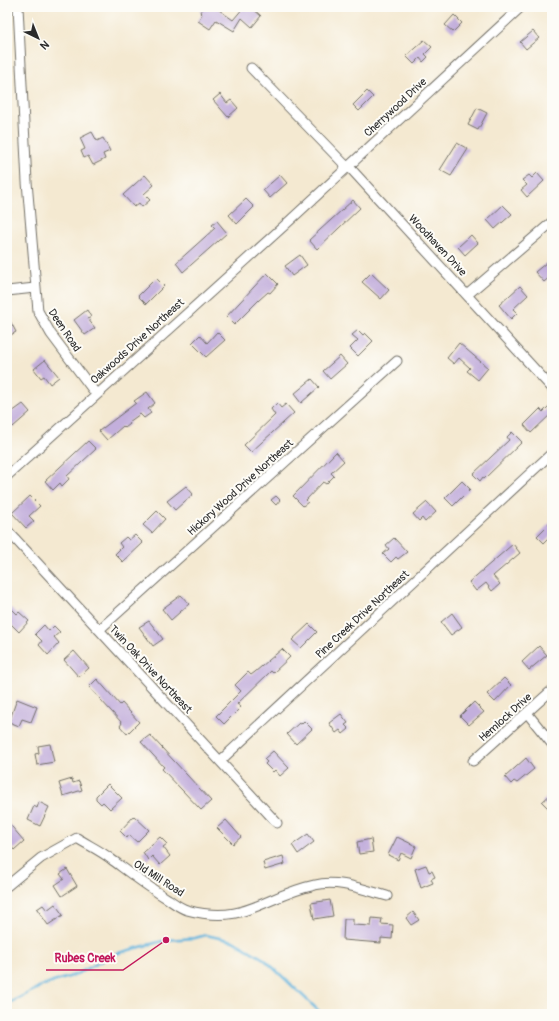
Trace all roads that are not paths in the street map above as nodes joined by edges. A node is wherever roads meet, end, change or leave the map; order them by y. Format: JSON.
{"nodes":[{"id":1,"x":18,"y":7,"type":"edge"},
{"id":2,"x":521,"y":7,"type":"edge"},
{"id":3,"x":251,"y":68,"type":"dead end"},
{"id":4,"x":348,"y":167,"type":"junction"},
{"id":5,"x":552,"y":222,"type":"edge"},
{"id":6,"x":285,"y":225,"type":"joint"},
{"id":7,"x":35,"y":288,"type":"junction"},
{"id":8,"x":7,"y":291,"type":"edge"},
{"id":9,"x":467,"y":295,"type":"junction"},
{"id":10,"x":397,"y":361,"type":"dead end"},
{"id":11,"x":552,"y":388,"type":"edge"},
{"id":12,"x":96,"y":394,"type":"junction"},
{"id":13,"x":552,"y":453,"type":"edge"},
{"id":14,"x":7,"y":476,"type":"edge"},
{"id":15,"x":7,"y":530,"type":"edge"},
{"id":16,"x":99,"y":630,"type":"junction"},
{"id":17,"x":552,"y":690,"type":"edge"},
{"id":18,"x":527,"y":713,"type":"junction"},
{"id":19,"x":552,"y":744,"type":"edge"},
{"id":20,"x":220,"y":761,"type":"junction"},
{"id":21,"x":473,"y":761,"type":"dead end"},
{"id":22,"x":277,"y":823,"type":"dead end"},
{"id":23,"x":7,"y":886,"type":"edge"},
{"id":24,"x":387,"y":896,"type":"dead end"}],
"edges":[{"from":1,"to":7,"type":"street","name":"Deen Road"},
{"from":2,"to":4,"type":"street","name":"Cherrywood Drive"},
{"from":3,"to":4,"type":"street","name":"Woodhaven Drive"},
{"from":4,"to":6,"type":"street","name":"Cherrywood Drive"},
{"from":4,"to":9,"type":"street","name":"Woodhaven Drive"},
{"from":5,"to":9,"type":"street"},
{"from":6,"to":12,"type":"street","name":"Oakwoods Drive Northeast"},
{"from":7,"to":8,"type":"street"},
{"from":7,"to":12,"type":"street","name":"Deen Road"},
{"from":9,"to":11,"type":"street","name":"Woodhaven Drive"},
{"from":10,"to":16,"type":"street","name":"Hickory Wood Drive Northeast"},
{"from":12,"to":14,"type":"street","name":"Oakwoods Drive Northeast"},
{"from":13,"to":20,"type":"street","name":"Pine Creek Drive Northeast"},
{"from":15,"to":16,"type":"street","name":"Twin Oak Drive Northeast"},
{"from":16,"to":20,"type":"street","name":"Twin Oak Drive Northeast"},
{"from":17,"to":18,"type":"street","name":"Hemlock Drive"},
{"from":18,"to":19,"type":"street"},
{"from":18,"to":21,"type":"street","name":"Hemlock Drive"},
{"from":20,"to":22,"type":"street","name":"Twin Oak Drive Northeast"},
{"from":23,"to":24,"type":"street","name":"Old Mill Road"}]}
